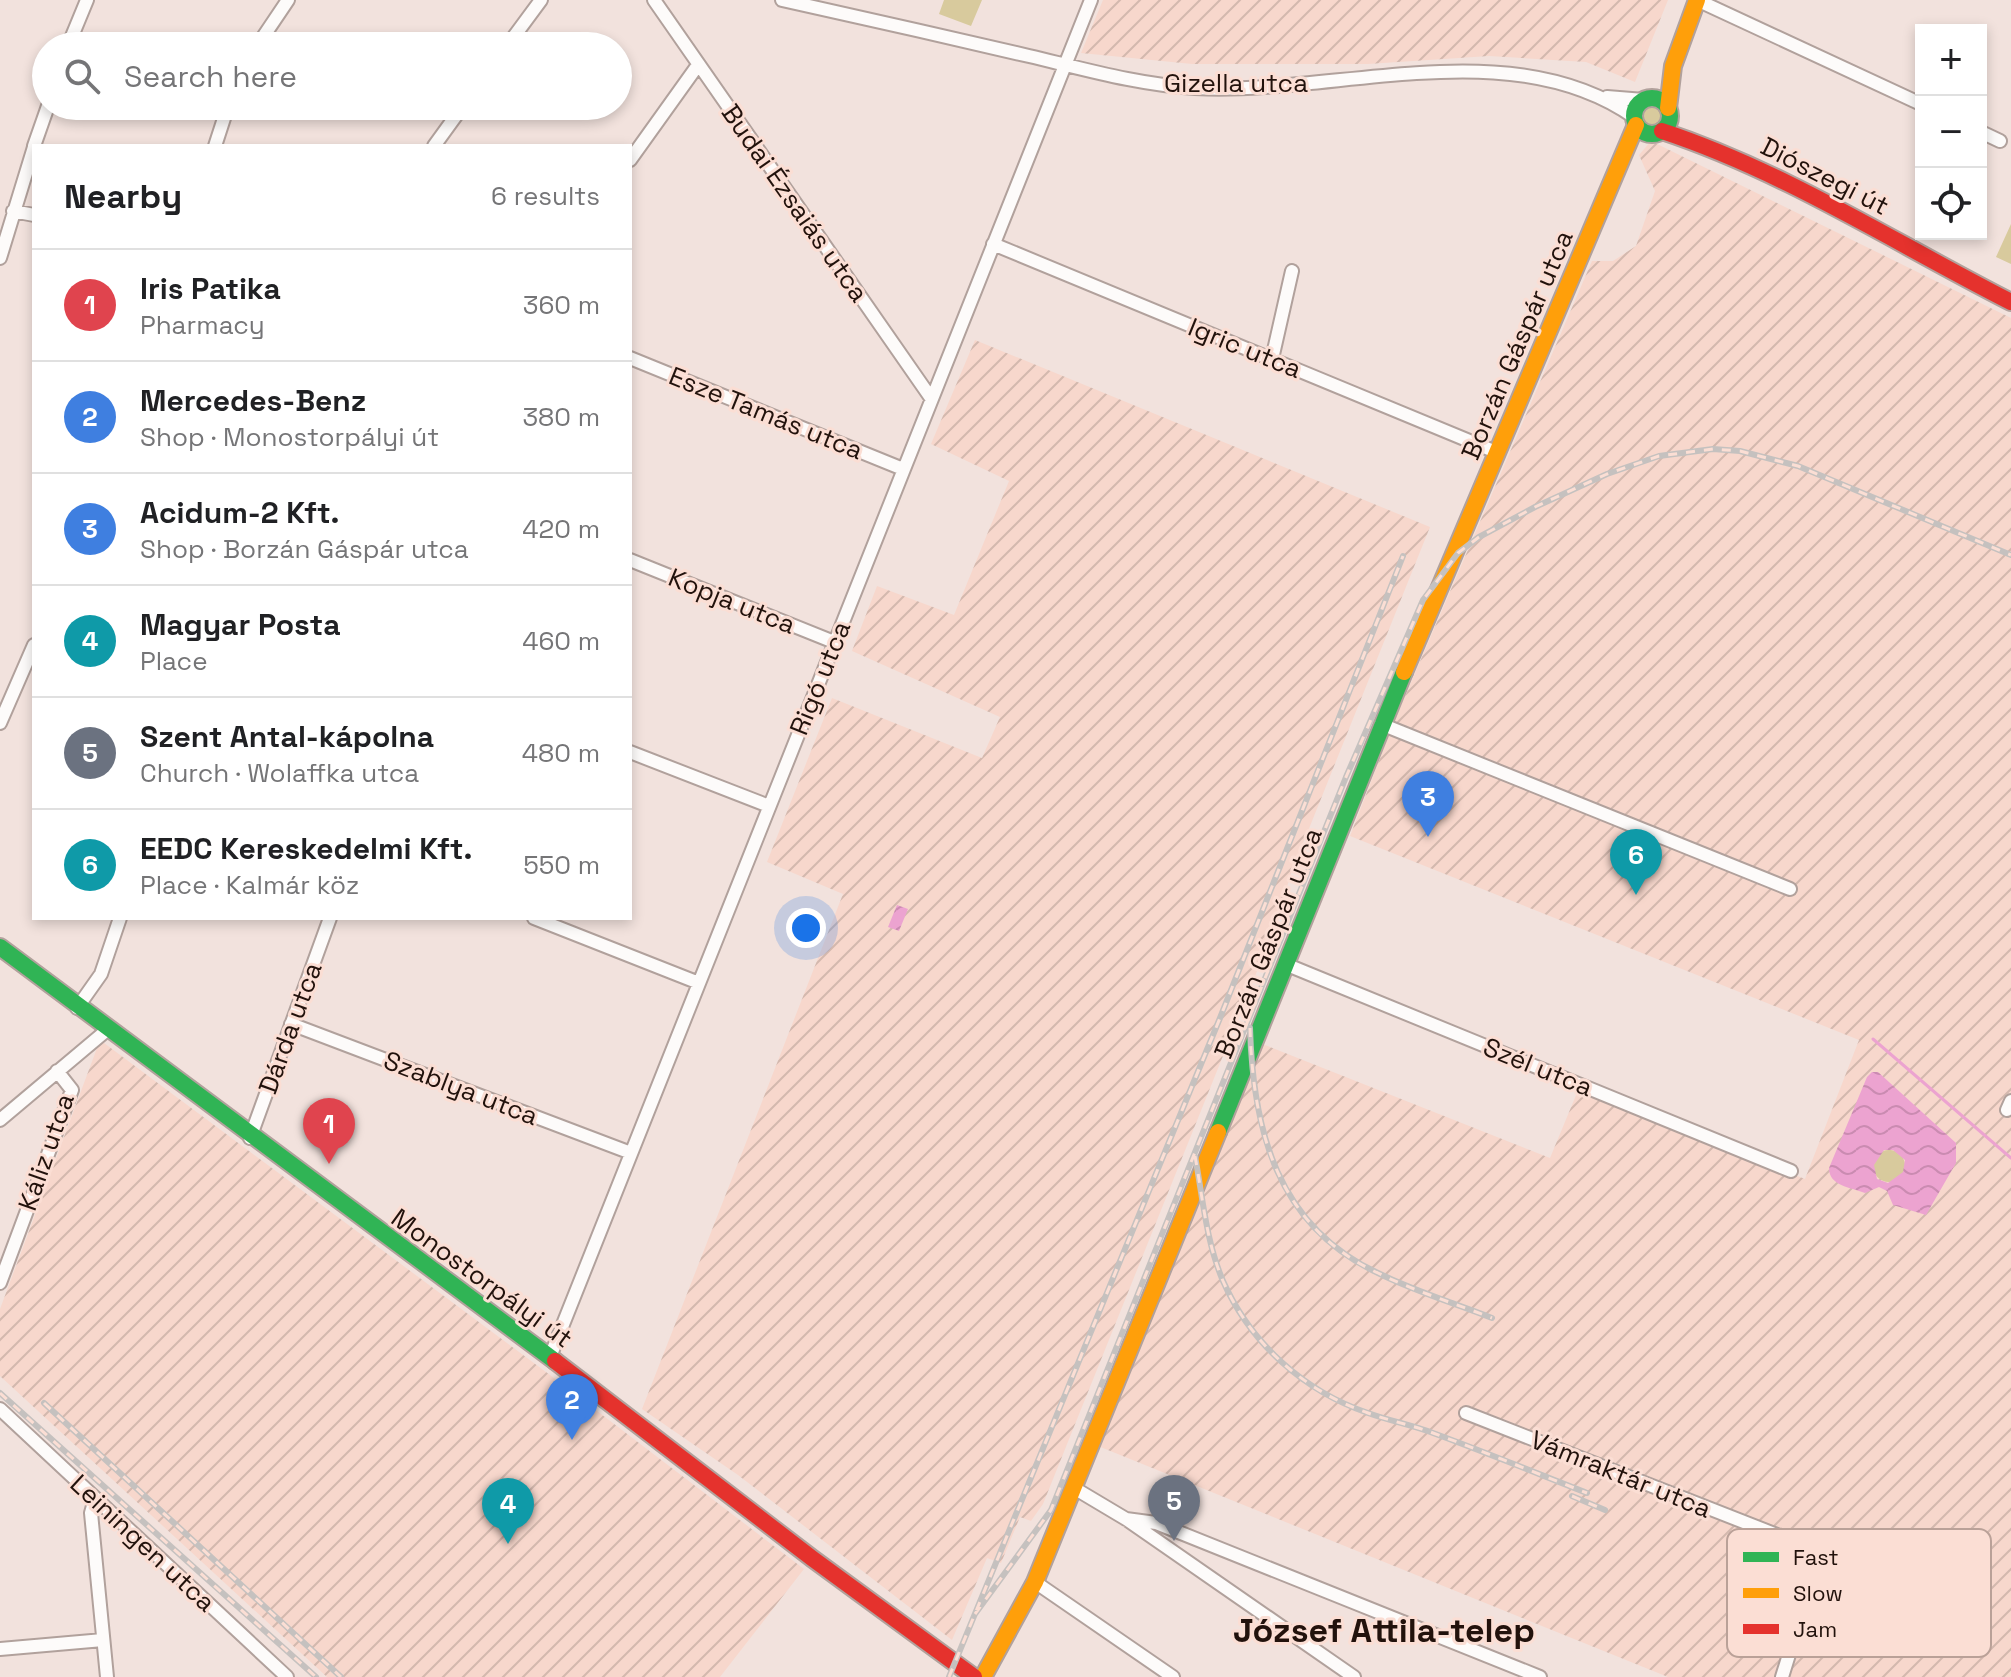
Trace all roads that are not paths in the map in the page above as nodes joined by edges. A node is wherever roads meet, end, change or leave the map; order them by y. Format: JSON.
{"nodes":[{"id":1,"x":87,"y":0,"type":"edge"},
{"id":2,"x":288,"y":0,"type":"edge"},
{"id":3,"x":541,"y":0,"type":"edge"},
{"id":4,"x":782,"y":0,"type":"edge"},
{"id":5,"x":1091,"y":0,"type":"edge"},
{"id":6,"x":1697,"y":0,"type":"edge"},
{"id":7,"x":657,"y":2,"type":"edge"},
{"id":8,"x":74,"y":32,"type":"edge"},
{"id":9,"x":266,"y":32,"type":"edge"},
{"id":10,"x":517,"y":32,"type":"edge"},
{"id":11,"x":698,"y":65,"type":"junction"},
{"id":12,"x":1066,"y":65,"type":"junction"},
{"id":13,"x":1673,"y":66,"type":"junction"},
{"id":14,"x":1600,"y":97,"type":"junction"},
{"id":15,"x":1648,"y":99,"type":"junction"},
{"id":16,"x":1915,"y":101,"type":"edge"},
{"id":17,"x":1669,"y":111,"type":"junction"},
{"id":18,"x":43,"y":120,"type":"edge"},
{"id":19,"x":223,"y":120,"type":"edge"},
{"id":20,"x":453,"y":120,"type":"edge"},
{"id":21,"x":1635,"y":121,"type":"junction"},
{"id":22,"x":1658,"y":133,"type":"junction"},
{"id":23,"x":1987,"y":135,"type":"edge"},
{"id":24,"x":2000,"y":141,"type":"dead end"},
{"id":25,"x":1700,"y":143,"type":"junction"},
{"id":26,"x":35,"y":144,"type":"edge"},
{"id":27,"x":216,"y":144,"type":"edge"},
{"id":28,"x":435,"y":144,"type":"edge"},
{"id":29,"x":32,"y":152,"type":"edge"},
{"id":30,"x":632,"y":157,"type":"edge"},
{"id":31,"x":13,"y":211,"type":"junction"},
{"id":32,"x":32,"y":215,"type":"edge"},
{"id":33,"x":1594,"y":226,"type":"junction"},
{"id":34,"x":993,"y":244,"type":"junction"},
{"id":35,"x":1,"y":250,"type":"edge"},
{"id":36,"x":1292,"y":271,"type":"dead end"},
{"id":37,"x":2011,"y":302,"type":"edge"},
{"id":38,"x":632,"y":359,"type":"edge"},
{"id":39,"x":1272,"y":359,"type":"junction"},
{"id":40,"x":931,"y":398,"type":"junction"},
{"id":41,"x":1496,"y":452,"type":"junction"},
{"id":42,"x":903,"y":469,"type":"junction"},
{"id":43,"x":632,"y":561,"type":"edge"},
{"id":44,"x":834,"y":642,"type":"junction"},
{"id":45,"x":32,"y":650,"type":"edge"},
{"id":46,"x":0,"y":723,"type":"edge"},
{"id":47,"x":1381,"y":724,"type":"junction"},
{"id":48,"x":632,"y":753,"type":"edge"},
{"id":49,"x":769,"y":806,"type":"junction"},
{"id":50,"x":1790,"y":889,"type":"dead end"},
{"id":51,"x":119,"y":920,"type":"edge"},
{"id":52,"x":329,"y":920,"type":"edge"},
{"id":53,"x":539,"y":920,"type":"edge"},
{"id":54,"x":0,"y":947,"type":"edge"},
{"id":55,"x":1285,"y":964,"type":"junction"},
{"id":56,"x":699,"y":983,"type":"junction"},
{"id":57,"x":77,"y":1008,"type":"junction"},
{"id":58,"x":291,"y":1024,"type":"junction"},
{"id":59,"x":107,"y":1030,"type":"junction"},
{"id":60,"x":57,"y":1071,"type":"junction"},
{"id":61,"x":0,"y":1120,"type":"edge"},
{"id":62,"x":250,"y":1138,"type":"junction"},
{"id":63,"x":631,"y":1153,"type":"junction"},
{"id":64,"x":1791,"y":1171,"type":"dead end"},
{"id":65,"x":0,"y":1283,"type":"edge"},
{"id":66,"x":550,"y":1357,"type":"junction"},
{"id":67,"x":0,"y":1409,"type":"edge"},
{"id":68,"x":1466,"y":1413,"type":"dead end"},
{"id":69,"x":1074,"y":1488,"type":"junction"},
{"id":70,"x":95,"y":1499,"type":"junction"},
{"id":71,"x":1126,"y":1519,"type":"junction"},
{"id":72,"x":1762,"y":1529,"type":"edge"},
{"id":73,"x":1035,"y":1582,"type":"junction"},
{"id":74,"x":103,"y":1640,"type":"junction"},
{"id":75,"x":0,"y":1649,"type":"edge"},
{"id":76,"x":1788,"y":1657,"type":"edge"},
{"id":77,"x":1792,"y":1657,"type":"edge"},
{"id":78,"x":107,"y":1677,"type":"edge"},
{"id":79,"x":287,"y":1677,"type":"edge"},
{"id":80,"x":974,"y":1677,"type":"edge"},
{"id":81,"x":983,"y":1677,"type":"edge"},
{"id":82,"x":1173,"y":1677,"type":"edge"},
{"id":83,"x":1354,"y":1677,"type":"edge"},
{"id":84,"x":1540,"y":1677,"type":"edge"},
{"id":85,"x":1782,"y":1677,"type":"edge"}],
"edges":[{"from":1,"to":8,"type":"street"},
{"from":2,"to":9,"type":"street"},
{"from":3,"to":10,"type":"street"},
{"from":4,"to":12,"type":"street","name":"Gizella utca"},
{"from":5,"to":12,"type":"street","name":"Rigó utca"},
{"from":6,"to":13,"type":"street"},
{"from":6,"to":16,"type":"street"},
{"from":7,"to":11,"type":"street","name":"Budai Ézsaiás utca"},
{"from":11,"to":30,"type":"street"},
{"from":11,"to":40,"type":"street","name":"Budai Ézsaiás utca"},
{"from":12,"to":14,"type":"street","name":"Gizella utca"},
{"from":12,"to":34,"type":"street","name":"Rigó utca"},
{"from":13,"to":15,"type":"street"},
{"from":13,"to":17,"type":"street"},
{"from":14,"to":15,"type":"street","name":"Gizella utca"},
{"from":14,"to":21,"type":"street","name":"Gizella utca"},
{"from":15,"to":17,"type":"street"},
{"from":15,"to":21,"type":"street"},
{"from":17,"to":22,"type":"street"},
{"from":17,"to":25,"type":"street","name":"Diószegi út"},
{"from":18,"to":26,"type":"street"},
{"from":19,"to":27,"type":"street"},
{"from":20,"to":28,"type":"street"},
{"from":21,"to":22,"type":"street"},
{"from":21,"to":33,"type":"street","name":"Borzán Gáspár utca"},
{"from":22,"to":25,"type":"street","name":"Diószegi út"},
{"from":22,"to":33,"type":"street","name":"Borzán Gáspár utca"},
{"from":23,"to":24,"type":"street"},
{"from":25,"to":37,"type":"street","name":"Diószegi út"},
{"from":29,"to":31,"type":"street"},
{"from":31,"to":32,"type":"street"},
{"from":31,"to":35,"type":"street"},
{"from":33,"to":41,"type":"street","name":"Borzán Gáspár utca"},
{"from":34,"to":39,"type":"street","name":"Igric utca"},
{"from":34,"to":40,"type":"street","name":"Rigó utca"},
{"from":36,"to":39,"type":"street"},
{"from":38,"to":42,"type":"street","name":"Esze Tamás utca"},
{"from":39,"to":41,"type":"street","name":"Igric utca"},
{"from":40,"to":42,"type":"street","name":"Rigó utca"},
{"from":41,"to":47,"type":"street","name":"Borzán Gáspár utca"},
{"from":42,"to":44,"type":"street","name":"Rigó utca"},
{"from":43,"to":44,"type":"street","name":"Kopja utca"},
{"from":44,"to":49,"type":"street","name":"Rigó utca"},
{"from":45,"to":46,"type":"street"},
{"from":47,"to":50,"type":"street"},
{"from":47,"to":55,"type":"street","name":"Borzán Gáspár utca"},
{"from":48,"to":49,"type":"street"},
{"from":49,"to":56,"type":"street","name":"Rigó utca"},
{"from":51,"to":57,"type":"street"},
{"from":52,"to":58,"type":"street","name":"Dárda utca"},
{"from":53,"to":56,"type":"street"},
{"from":54,"to":57,"type":"street","name":"Monostorpályi út"},
{"from":55,"to":64,"type":"street","name":"Szél utca"},
{"from":55,"to":69,"type":"street","name":"Borzán Gáspár utca"},
{"from":56,"to":63,"type":"street","name":"Rigó utca"},
{"from":57,"to":59,"type":"street","name":"Monostorpályi út"},
{"from":58,"to":62,"type":"street","name":"Dárda utca"},
{"from":58,"to":63,"type":"street","name":"Szablya utca"},
{"from":59,"to":60,"type":"street"},
{"from":59,"to":62,"type":"street","name":"Monostorpályi út"},
{"from":60,"to":61,"type":"street"},
{"from":60,"to":65,"type":"street","name":"Káliz utca"},
{"from":62,"to":66,"type":"street","name":"Monostorpályi út"},
{"from":63,"to":66,"type":"street","name":"Rigó utca"},
{"from":66,"to":80,"type":"street","name":"Monostorpályi út"},
{"from":67,"to":70,"type":"street","name":"Leiningen utca"},
{"from":68,"to":72,"type":"street","name":"Vámraktár utca"},
{"from":69,"to":71,"type":"street"},
{"from":69,"to":73,"type":"street","name":"Borzán Gáspár utca"},
{"from":70,"to":74,"type":"street"},
{"from":70,"to":79,"type":"street","name":"Leiningen utca"},
{"from":71,"to":83,"type":"street"},
{"from":71,"to":84,"type":"street"},
{"from":73,"to":81,"type":"street","name":"Borzán Gáspár utca"},
{"from":73,"to":82,"type":"street"},
{"from":74,"to":75,"type":"street"},
{"from":74,"to":78,"type":"street"},
{"from":76,"to":85,"type":"street"},
{"from":77,"to":85,"type":"street"}]}
